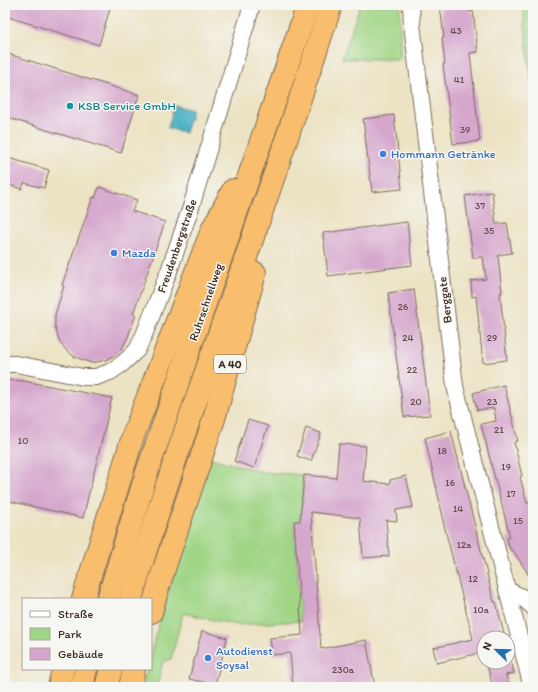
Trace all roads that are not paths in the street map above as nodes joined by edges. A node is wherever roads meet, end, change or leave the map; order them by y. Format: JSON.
{"nodes":[{"id":1,"x":252,"y":5,"type":"edge"},
{"id":2,"x":308,"y":5,"type":"edge"},
{"id":3,"x":331,"y":5,"type":"edge"},
{"id":4,"x":411,"y":5,"type":"edge"},
{"id":5,"x":296,"y":112,"type":"junction"},
{"id":6,"x":267,"y":127,"type":"junction"},
{"id":7,"x":5,"y":364,"type":"edge"},
{"id":8,"x":507,"y":590,"type":"junction"},
{"id":9,"x":83,"y":598,"type":"edge"},
{"id":10,"x":108,"y":598,"type":"edge"},
{"id":11,"x":131,"y":598,"type":"edge"},
{"id":12,"x":533,"y":607,"type":"edge"},
{"id":13,"x":152,"y":609,"type":"edge"},
{"id":14,"x":64,"y":670,"type":"edge"},
{"id":15,"x":86,"y":670,"type":"edge"},
{"id":16,"x":111,"y":670,"type":"edge"},
{"id":17,"x":134,"y":670,"type":"edge"},
{"id":18,"x":59,"y":687,"type":"edge"},
{"id":19,"x":82,"y":687,"type":"edge"},
{"id":20,"x":106,"y":687,"type":"edge"},
{"id":21,"x":130,"y":687,"type":"edge"},
{"id":22,"x":532,"y":687,"type":"edge"}],
"edges":[{"from":1,"to":7,"type":"street","name":"Freudenbergstraße"},
{"from":2,"to":6,"type":"highway","name":"Ruhrschnellweg"},
{"from":3,"to":5,"type":"highway","name":"Ruhrschnellweg","number":"A 40"},
{"from":4,"to":8,"type":"street","name":"Berggate"},
{"from":5,"to":11,"type":"highway","name":"Ruhrschnellweg","number":"A 40"},
{"from":5,"to":13,"type":"highway","number":"A 40"},
{"from":6,"to":9,"type":"highway"},
{"from":6,"to":10,"type":"highway","name":"Ruhrschnellweg"},
{"from":8,"to":12,"type":"street"},
{"from":8,"to":22,"type":"street","name":"Berggate"},
{"from":14,"to":18,"type":"highway"},
{"from":15,"to":19,"type":"highway"},
{"from":16,"to":20,"type":"highway"},
{"from":17,"to":21,"type":"highway"}]}
